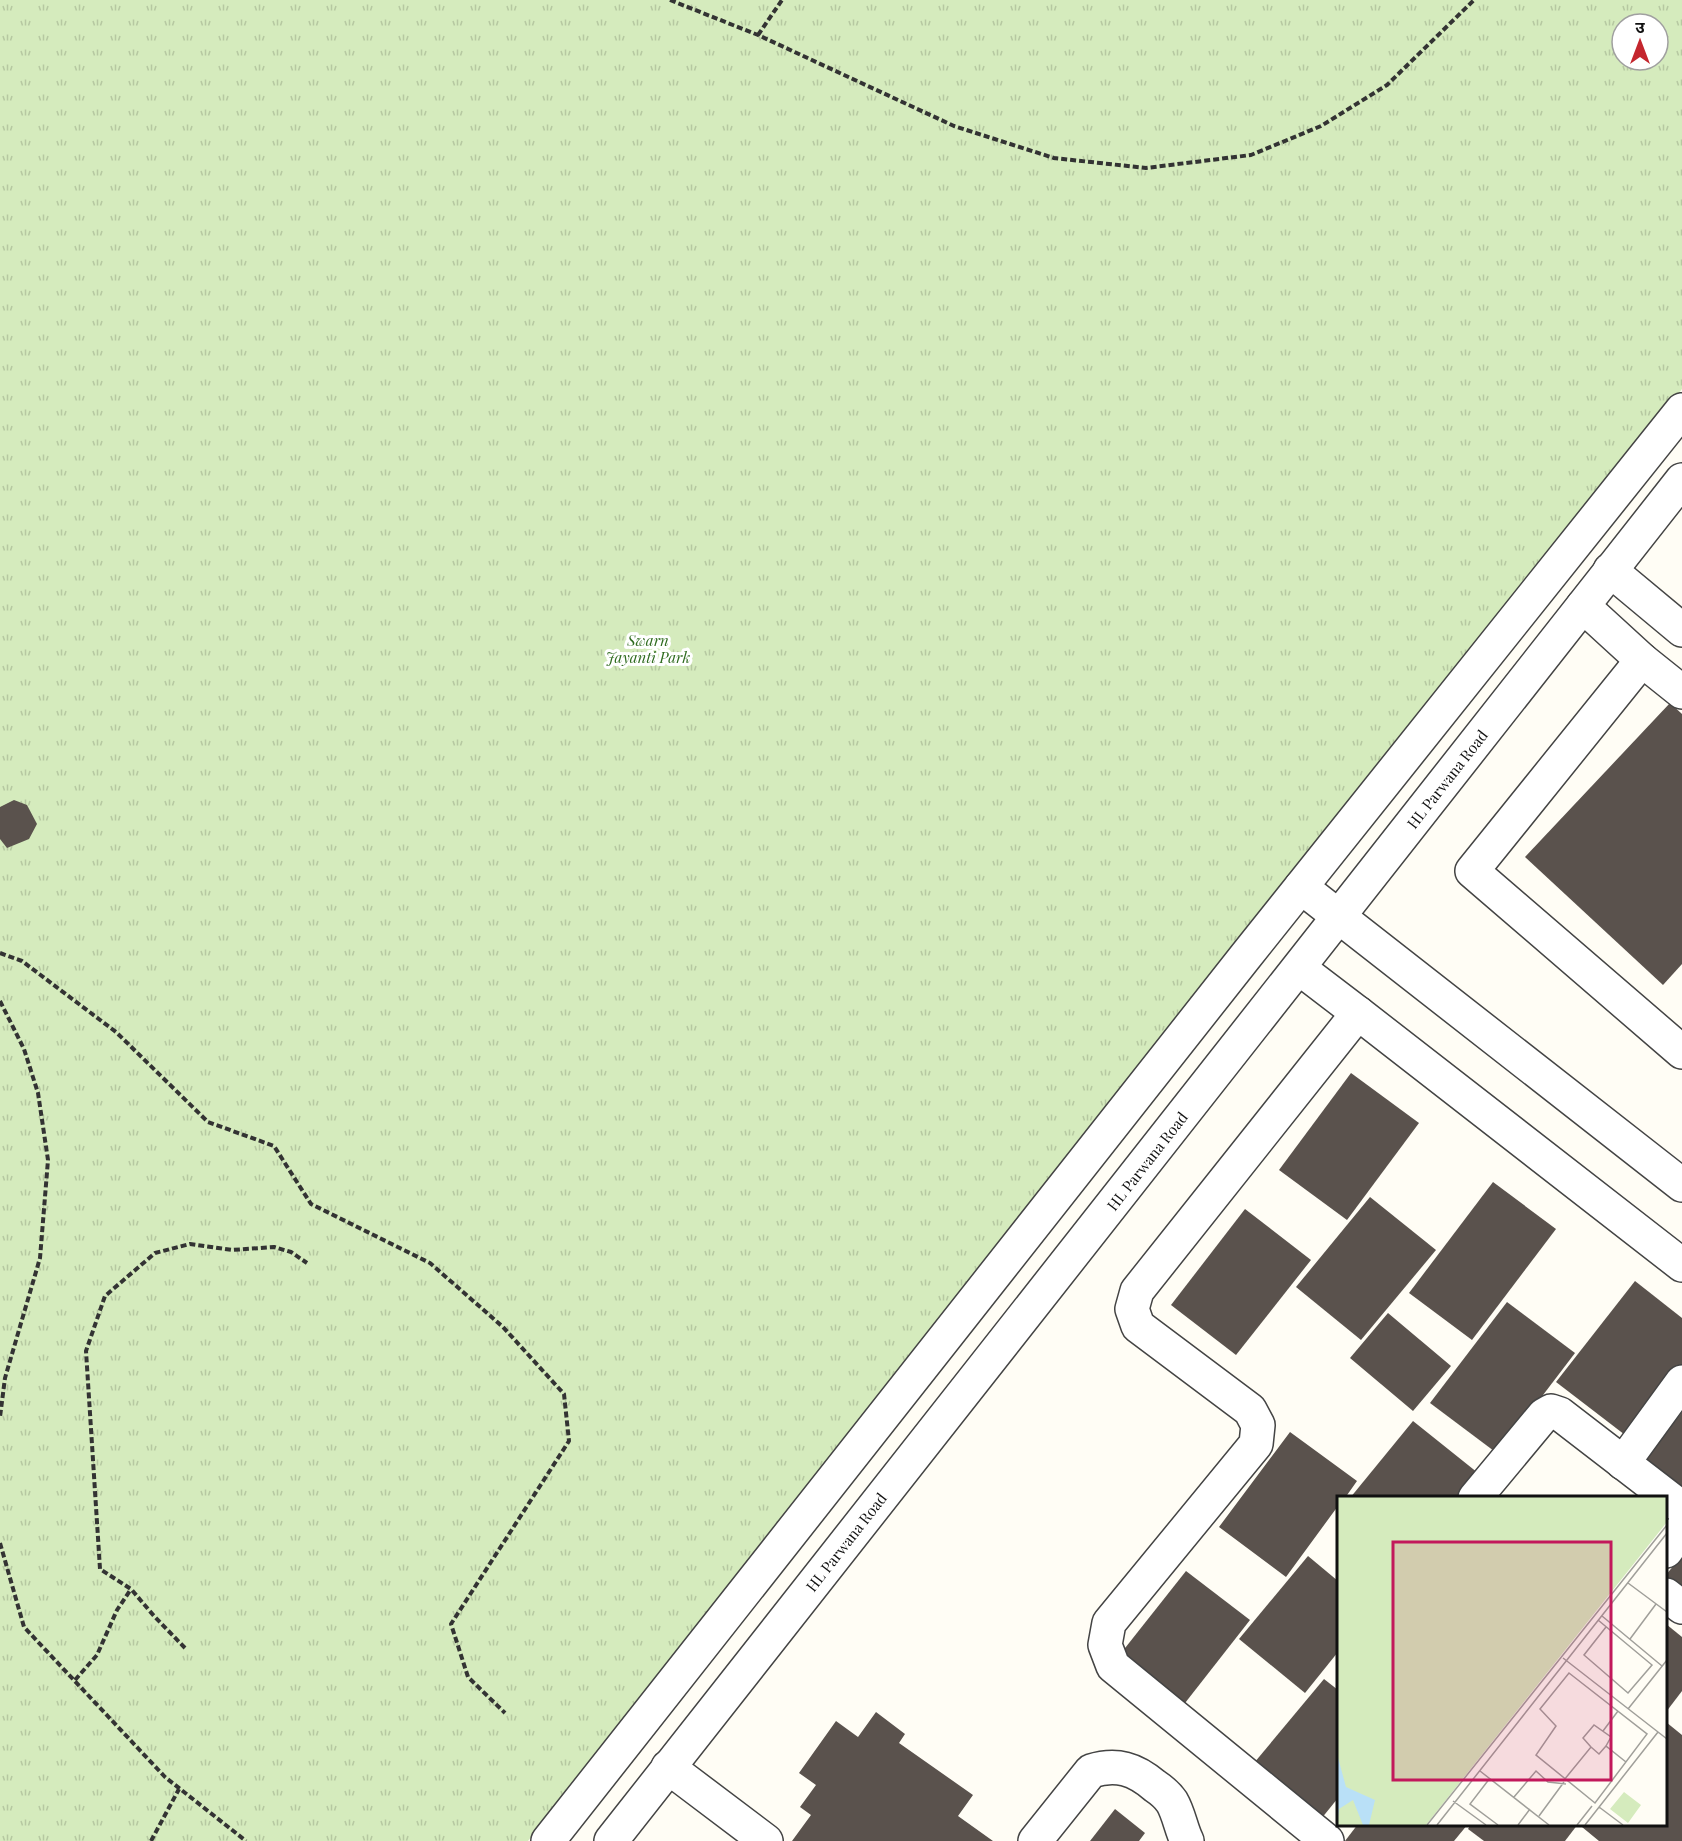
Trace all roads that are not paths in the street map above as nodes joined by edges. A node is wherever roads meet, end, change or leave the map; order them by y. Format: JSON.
{"nodes":[{"id":1,"x":1682,"y":410,"type":"edge"},
{"id":2,"x":1682,"y":480,"type":"edge"},
{"id":3,"x":1610,"y":570,"type":"junction"},
{"id":4,"x":1582,"y":606,"type":"junction"},
{"id":5,"x":1682,"y":630,"type":"edge"},
{"id":6,"x":1642,"y":660,"type":"junction"},
{"id":7,"x":1682,"y":692,"type":"edge"},
{"id":8,"x":1301,"y":887,"type":"junction"},
{"id":9,"x":1339,"y":917,"type":"junction"},
{"id":10,"x":1299,"y":968,"type":"junction"},
{"id":11,"x":1358,"y":1013,"type":"junction"},
{"id":12,"x":1682,"y":1052,"type":"edge"},
{"id":13,"x":1682,"y":1185,"type":"edge"},
{"id":14,"x":1682,"y":1265,"type":"edge"},
{"id":15,"x":1682,"y":1382,"type":"edge"},
{"id":16,"x":1623,"y":1463,"type":"junction"},
{"id":17,"x":1476,"y":1496,"type":"edge"},
{"id":18,"x":1666,"y":1496,"type":"edge"},
{"id":19,"x":1667,"y":1497,"type":"edge"},
{"id":20,"x":1682,"y":1508,"type":"edge"},
{"id":21,"x":1682,"y":1530,"type":"edge"},
{"id":22,"x":1667,"y":1549,"type":"edge"},
{"id":23,"x":1667,"y":1596,"type":"edge"},
{"id":24,"x":1682,"y":1607,"type":"edge"},
{"id":25,"x":668,"y":1767,"type":"junction"},
{"id":26,"x":1329,"y":1831,"type":"edge"},
{"id":27,"x":748,"y":1836,"type":"edge"},
{"id":28,"x":548,"y":1841,"type":"edge"},
{"id":29,"x":611,"y":1841,"type":"edge"},
{"id":30,"x":1035,"y":1841,"type":"edge"},
{"id":31,"x":1187,"y":1841,"type":"edge"}],
"edges":[{"from":1,"to":8,"type":"street"},
{"from":2,"to":3,"type":"street","name":"HL Parwana Road"},
{"from":3,"to":4,"type":"street","name":"HL Parwana Road"},
{"from":3,"to":5,"type":"street"},
{"from":4,"to":6,"type":"street"},
{"from":4,"to":9,"type":"street","name":"HL Parwana Road"},
{"from":6,"to":7,"type":"street"},
{"from":6,"to":12,"type":"street"},
{"from":8,"to":9,"type":"street"},
{"from":8,"to":28,"type":"street"},
{"from":9,"to":10,"type":"street","name":"HL Parwana Road"},
{"from":9,"to":13,"type":"street"},
{"from":10,"to":11,"type":"street"},
{"from":10,"to":25,"type":"street","name":"HL Parwana Road"},
{"from":11,"to":14,"type":"street"},
{"from":11,"to":26,"type":"street"},
{"from":15,"to":16,"type":"street"},
{"from":16,"to":17,"type":"street"},
{"from":16,"to":18,"type":"street"},
{"from":19,"to":20,"type":"street"},
{"from":21,"to":22,"type":"street"},
{"from":23,"to":24,"type":"street"},
{"from":25,"to":27,"type":"street"},
{"from":25,"to":29,"type":"street","name":"HL Parwana Road"},
{"from":30,"to":31,"type":"street"}]}
